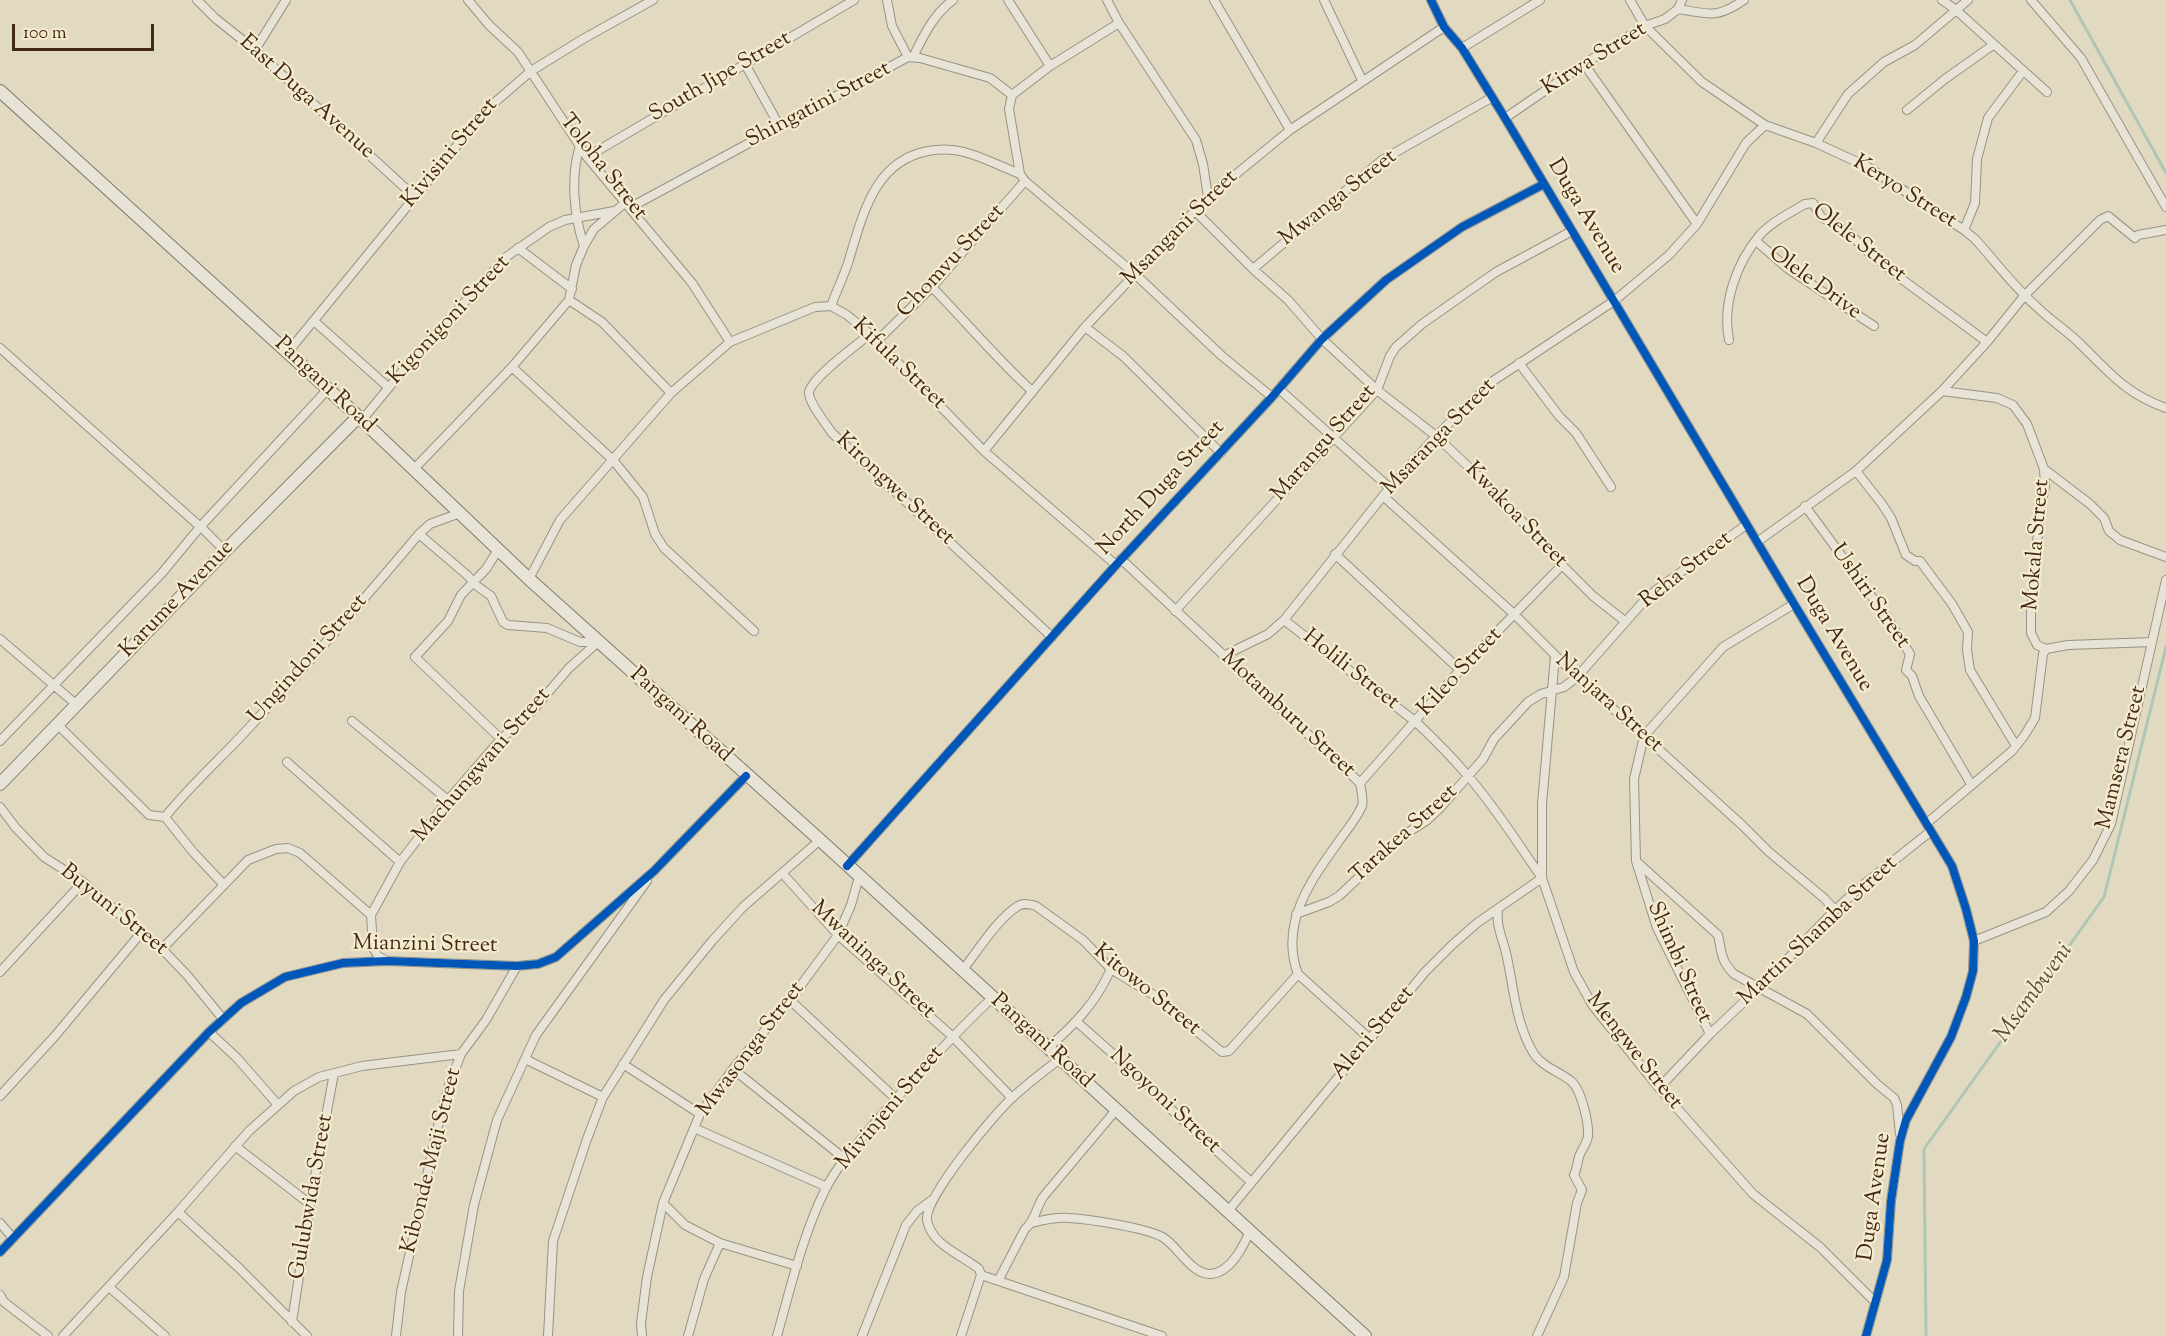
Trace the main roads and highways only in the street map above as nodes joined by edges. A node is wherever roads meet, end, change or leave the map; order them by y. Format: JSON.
{"nodes":[{"id":1,"x":0,"y":91,"type":"edge"},
{"id":2,"x":360,"y":418,"type":"junction"},
{"id":3,"x":0,"y":784,"type":"edge"},
{"id":4,"x":1365,"y":1336,"type":"edge"}],
"edges":[{"from":1,"to":2,"type":"main road","name":"Pangani Road"},
{"from":2,"to":3,"type":"main road","name":"Karume Avenue"},
{"from":2,"to":4,"type":"main road","name":"Pangani Road"}]}
